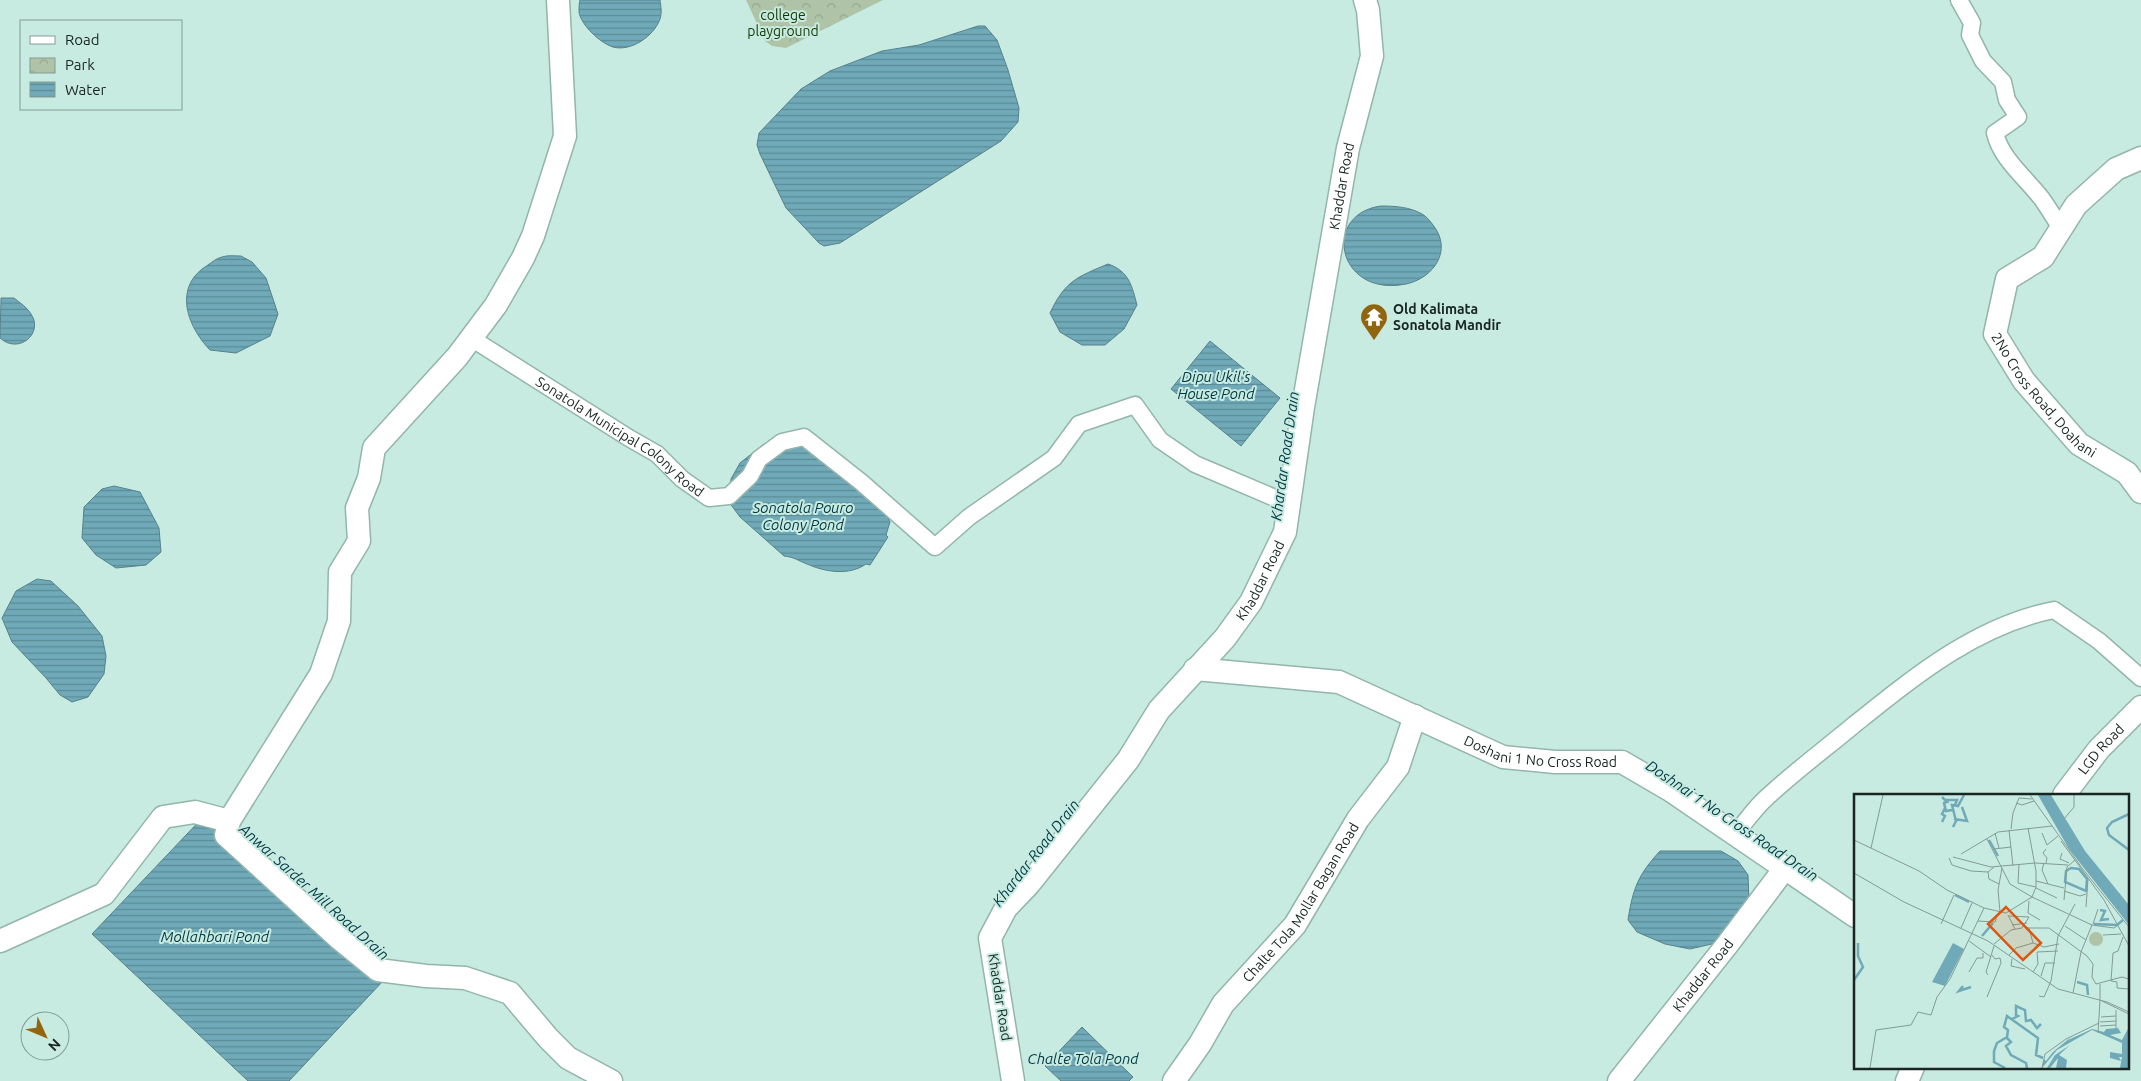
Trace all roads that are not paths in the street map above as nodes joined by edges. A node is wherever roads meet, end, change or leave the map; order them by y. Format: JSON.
{"nodes":[{"id":1,"x":558,"y":0,"type":"edge"},
{"id":2,"x":1365,"y":0,"type":"edge"},
{"id":3,"x":1959,"y":0,"type":"edge"},
{"id":4,"x":2141,"y":158,"type":"edge"},
{"id":5,"x":2061,"y":228,"type":"junction"},
{"id":6,"x":471,"y":338,"type":"junction"},
{"id":7,"x":2141,"y":492,"type":"edge"},
{"id":8,"x":1289,"y":504,"type":"junction"},
{"id":9,"x":1195,"y":669,"type":"junction"},
{"id":10,"x":2141,"y":678,"type":"edge"},
{"id":11,"x":2141,"y":707,"type":"edge"},
{"id":12,"x":1415,"y":716,"type":"junction"},
{"id":13,"x":2065,"y":794,"type":"edge"},
{"id":14,"x":229,"y":821,"type":"junction"},
{"id":15,"x":1734,"y":834,"type":"junction"},
{"id":16,"x":1785,"y":868,"type":"junction"},
{"id":17,"x":1854,"y":915,"type":"edge"},
{"id":18,"x":0,"y":941,"type":"edge"},
{"id":19,"x":1913,"y":1068,"type":"edge"},
{"id":20,"x":611,"y":1081,"type":"edge"},
{"id":21,"x":1013,"y":1081,"type":"edge"},
{"id":22,"x":1174,"y":1081,"type":"edge"},
{"id":23,"x":1619,"y":1081,"type":"edge"},
{"id":24,"x":1907,"y":1081,"type":"edge"}],
"edges":[{"from":1,"to":6,"type":"street"},
{"from":2,"to":8,"type":"street","name":"Khaddar Road"},
{"from":3,"to":5,"type":"street"},
{"from":4,"to":5,"type":"street","name":"2No Cross Road, Doahani"},
{"from":5,"to":7,"type":"street","name":"2No Cross Road, Doahani"},
{"from":6,"to":8,"type":"street","name":"Sonatola Municipal Colony Road"},
{"from":6,"to":14,"type":"street"},
{"from":8,"to":9,"type":"street","name":"Khaddar Road"},
{"from":9,"to":12,"type":"street","name":"Doshani 1 No Cross Road"},
{"from":9,"to":21,"type":"street","name":"Khaddar Road"},
{"from":10,"to":15,"type":"street"},
{"from":11,"to":13,"type":"street","name":"LGD Road"},
{"from":12,"to":15,"type":"street","name":"Doshani 1 No Cross Road"},
{"from":12,"to":22,"type":"street","name":"Chalte Tola Mollar Bagan Road"},
{"from":14,"to":18,"type":"street"},
{"from":14,"to":20,"type":"street"},
{"from":15,"to":16,"type":"street","name":"Doshani 1 No Cross Road"},
{"from":16,"to":17,"type":"street","name":"Doshani 1 No Cross Road"},
{"from":16,"to":23,"type":"street","name":"Khaddar Road"},
{"from":19,"to":24,"type":"street"}]}
